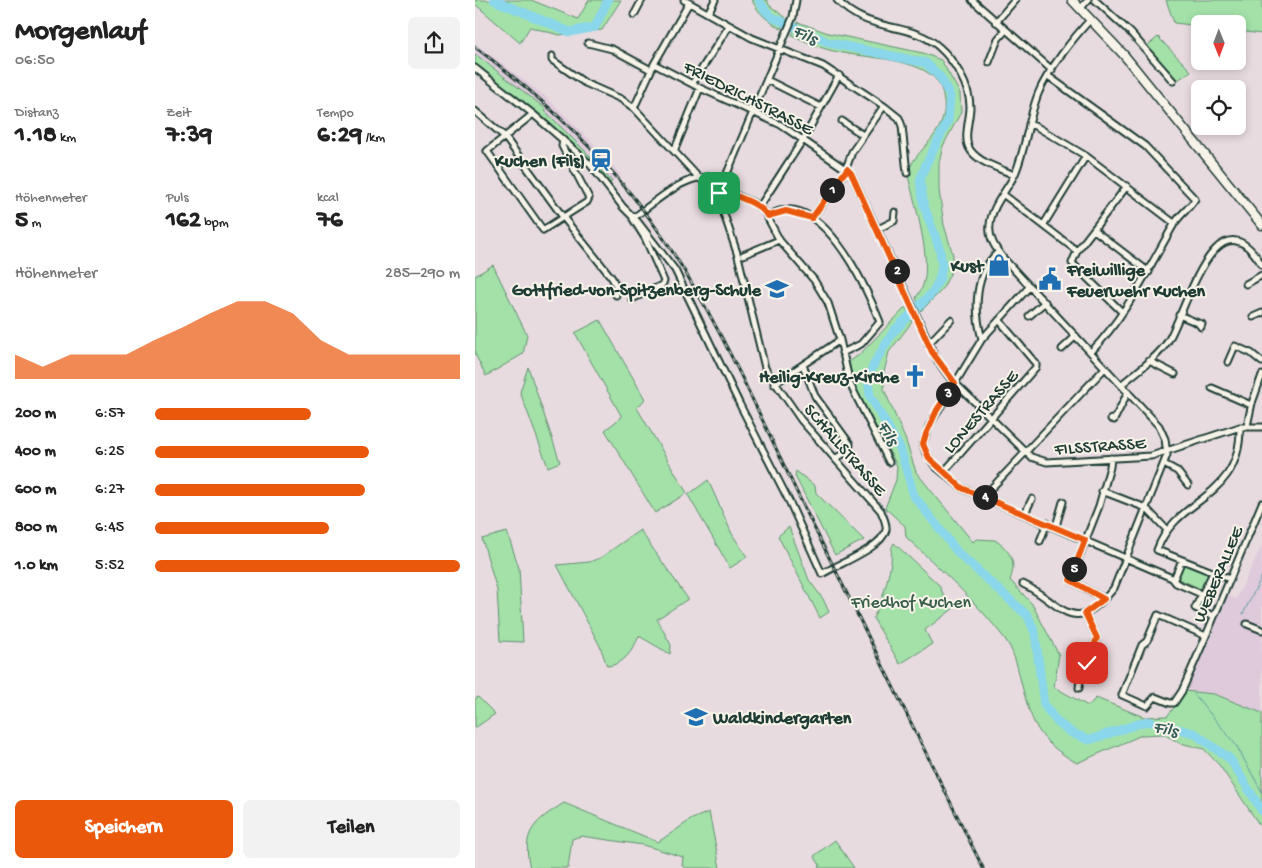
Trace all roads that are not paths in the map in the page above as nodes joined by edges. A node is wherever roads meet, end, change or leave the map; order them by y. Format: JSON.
{"nodes":[{"id":1,"x":642,"y":0,"type":"edge"},
{"id":2,"x":715,"y":0,"type":"edge"},
{"id":3,"x":797,"y":0,"type":"edge"},
{"id":4,"x":837,"y":0,"type":"edge"},
{"id":5,"x":972,"y":0,"type":"edge"},
{"id":6,"x":1015,"y":0,"type":"edge"},
{"id":7,"x":1072,"y":0,"type":"edge"},
{"id":8,"x":1089,"y":0,"type":"edge"},
{"id":9,"x":1095,"y":0,"type":"edge"},
{"id":10,"x":687,"y":2,"type":"edge"},
{"id":11,"x":1081,"y":8,"type":"junction"},
{"id":12,"x":707,"y":13,"type":"junction"},
{"id":13,"x":634,"y":15,"type":"dead end"},
{"id":14,"x":1091,"y":19,"type":"junction"},
{"id":15,"x":996,"y":22,"type":"junction"},
{"id":16,"x":729,"y":26,"type":"junction"},
{"id":17,"x":1005,"y":31,"type":"junction"},
{"id":18,"x":588,"y":43,"type":"dead end"},
{"id":19,"x":780,"y":49,"type":"junction"},
{"id":20,"x":552,"y":56,"type":"dead end"},
{"id":21,"x":989,"y":62,"type":"dead end"},
{"id":22,"x":654,"y":64,"type":"junction"},
{"id":23,"x":475,"y":68,"type":"edge"},
{"id":24,"x":651,"y":70,"type":"junction"},
{"id":25,"x":1050,"y":73,"type":"junction"},
{"id":26,"x":839,"y":75,"type":"junction"},
{"id":27,"x":767,"y":80,"type":"junction"},
{"id":28,"x":1173,"y":81,"type":"dead end"},
{"id":29,"x":692,"y":84,"type":"junction"},
{"id":30,"x":700,"y":88,"type":"junction"},
{"id":31,"x":884,"y":106,"type":"junction"},
{"id":32,"x":821,"y":107,"type":"junction"},
{"id":33,"x":634,"y":108,"type":"junction"},
{"id":34,"x":475,"y":111,"type":"edge"},
{"id":35,"x":754,"y":112,"type":"junction"},
{"id":36,"x":533,"y":114,"type":"junction"},
{"id":37,"x":842,"y":121,"type":"dead end"},
{"id":38,"x":1029,"y":124,"type":"junction"},
{"id":39,"x":863,"y":135,"type":"junction"},
{"id":40,"x":504,"y":136,"type":"junction"},
{"id":41,"x":803,"y":138,"type":"junction"},
{"id":42,"x":563,"y":140,"type":"junction"},
{"id":43,"x":675,"y":149,"type":"junction"},
{"id":44,"x":1086,"y":156,"type":"junction"},
{"id":45,"x":847,"y":169,"type":"junction"},
{"id":46,"x":907,"y":173,"type":"dead end"},
{"id":47,"x":1014,"y":174,"type":"junction"},
{"id":48,"x":700,"y":179,"type":"junction"},
{"id":49,"x":725,"y":180,"type":"junction"},
{"id":50,"x":1127,"y":186,"type":"junction"},
{"id":51,"x":720,"y":190,"type":"junction"},
{"id":52,"x":1004,"y":195,"type":"junction"},
{"id":53,"x":760,"y":206,"type":"junction"},
{"id":54,"x":895,"y":212,"type":"dead end"},
{"id":55,"x":768,"y":216,"type":"junction"},
{"id":56,"x":563,"y":217,"type":"junction"},
{"id":57,"x":633,"y":218,"type":"junction"},
{"id":58,"x":812,"y":218,"type":"junction"},
{"id":59,"x":1174,"y":223,"type":"junction"},
{"id":60,"x":1044,"y":224,"type":"junction"},
{"id":61,"x":1262,"y":225,"type":"edge"},
{"id":62,"x":878,"y":229,"type":"junction"},
{"id":63,"x":1094,"y":230,"type":"junction"},
{"id":64,"x":779,"y":240,"type":"junction"},
{"id":65,"x":1077,"y":251,"type":"junction"},
{"id":66,"x":998,"y":252,"type":"junction"},
{"id":67,"x":743,"y":255,"type":"dead end"},
{"id":68,"x":1262,"y":265,"type":"edge"},
{"id":69,"x":1149,"y":272,"type":"junction"},
{"id":70,"x":1262,"y":275,"type":"edge"},
{"id":71,"x":1246,"y":284,"type":"dead end"},
{"id":72,"x":1031,"y":286,"type":"junction"},
{"id":73,"x":616,"y":294,"type":"dead end"},
{"id":74,"x":632,"y":299,"type":"dead end"},
{"id":75,"x":1045,"y":302,"type":"junction"},
{"id":76,"x":911,"y":304,"type":"joint"},
{"id":77,"x":1122,"y":312,"type":"junction"},
{"id":78,"x":1262,"y":313,"type":"edge"},
{"id":79,"x":1179,"y":315,"type":"junction"},
{"id":80,"x":1029,"y":316,"type":"dead end"},
{"id":81,"x":1253,"y":316,"type":"dead end"},
{"id":82,"x":951,"y":320,"type":"dead end"},
{"id":83,"x":999,"y":320,"type":"junction"},
{"id":84,"x":1197,"y":323,"type":"dead end"},
{"id":85,"x":1076,"y":336,"type":"junction"},
{"id":86,"x":982,"y":339,"type":"junction"},
{"id":87,"x":840,"y":340,"type":"junction"},
{"id":88,"x":928,"y":344,"type":"junction"},
{"id":89,"x":1062,"y":349,"type":"dead end"},
{"id":90,"x":1091,"y":352,"type":"junction"},
{"id":91,"x":842,"y":353,"type":"junction"},
{"id":92,"x":1149,"y":361,"type":"junction"},
{"id":93,"x":1228,"y":362,"type":"dead end"},
{"id":94,"x":1262,"y":362,"type":"edge"},
{"id":95,"x":803,"y":365,"type":"junction"},
{"id":96,"x":1105,"y":368,"type":"junction"},
{"id":97,"x":1175,"y":374,"type":"dead end"},
{"id":98,"x":1262,"y":374,"type":"edge"},
{"id":99,"x":955,"y":383,"type":"junction"},
{"id":100,"x":774,"y":384,"type":"junction"},
{"id":101,"x":1121,"y":385,"type":"junction"},
{"id":102,"x":1212,"y":388,"type":"dead end"},
{"id":103,"x":1128,"y":392,"type":"junction"},
{"id":104,"x":1251,"y":405,"type":"junction"},
{"id":105,"x":991,"y":418,"type":"junction"},
{"id":106,"x":1111,"y":419,"type":"dead end"},
{"id":107,"x":1247,"y":426,"type":"junction"},
{"id":108,"x":1239,"y":427,"type":"junction"},
{"id":109,"x":1262,"y":427,"type":"edge"},
{"id":110,"x":1025,"y":451,"type":"junction"},
{"id":111,"x":1167,"y":451,"type":"junction"},
{"id":112,"x":836,"y":458,"type":"junction"},
{"id":113,"x":1111,"y":458,"type":"junction"},
{"id":114,"x":889,"y":462,"type":"dead end"},
{"id":115,"x":1163,"y":464,"type":"junction"},
{"id":116,"x":944,"y":472,"type":"junction"},
{"id":117,"x":1188,"y":485,"type":"dead end"},
{"id":118,"x":1102,"y":491,"type":"junction"},
{"id":119,"x":984,"y":496,"type":"junction"},
{"id":120,"x":1033,"y":499,"type":"dead end"},
{"id":121,"x":1063,"y":502,"type":"dead end"},
{"id":122,"x":1262,"y":503,"type":"edge"},
{"id":123,"x":1146,"y":508,"type":"junction"},
{"id":124,"x":1025,"y":513,"type":"junction"},
{"id":125,"x":1047,"y":523,"type":"junction"},
{"id":126,"x":1056,"y":526,"type":"junction"},
{"id":127,"x":1166,"y":529,"type":"junction"},
{"id":128,"x":1085,"y":540,"type":"junction"},
{"id":129,"x":1040,"y":541,"type":"dead end"},
{"id":130,"x":1126,"y":558,"type":"junction"},
{"id":131,"x":1182,"y":560,"type":"junction"},
{"id":132,"x":1213,"y":572,"type":"junction"},
{"id":133,"x":1174,"y":579,"type":"junction"},
{"id":134,"x":1230,"y":579,"type":"junction"},
{"id":135,"x":1023,"y":584,"type":"dead end"},
{"id":136,"x":1201,"y":594,"type":"junction"},
{"id":137,"x":1104,"y":599,"type":"junction"},
{"id":138,"x":1085,"y":613,"type":"junction"},
{"id":139,"x":1214,"y":616,"type":"junction"},
{"id":140,"x":1247,"y":624,"type":"dead end"},
{"id":141,"x":1262,"y":630,"type":"edge"},
{"id":142,"x":1206,"y":636,"type":"junction"},
{"id":143,"x":1079,"y":688,"type":"dead end"}],
"edges":[{"from":1,"to":13,"type":"street"},
{"from":2,"to":12,"type":"street"},
{"from":3,"to":19,"type":"street"},
{"from":4,"to":47,"type":"street"},
{"from":5,"to":15,"type":"street"},
{"from":6,"to":15,"type":"street"},
{"from":7,"to":11,"type":"main road"},
{"from":8,"to":11,"type":"street"},
{"from":9,"to":28,"type":"street"},
{"from":10,"to":12,"type":"street"},
{"from":10,"to":22,"type":"street"},
{"from":11,"to":14,"type":"main road"},
{"from":12,"to":16,"type":"street"},
{"from":14,"to":25,"type":"street"},
{"from":14,"to":61,"type":"main road"},
{"from":15,"to":17,"type":"street"},
{"from":16,"to":19,"type":"street"},
{"from":16,"to":29,"type":"street"},
{"from":17,"to":21,"type":"street"},
{"from":17,"to":25,"type":"street"},
{"from":18,"to":24,"type":"street"},
{"from":19,"to":26,"type":"street"},
{"from":19,"to":27,"type":"street"},
{"from":20,"to":33,"type":"street"},
{"from":22,"to":24,"type":"street"},
{"from":22,"to":29,"type":"street","name":"FRIEDRICHSTRASSE"},
{"from":23,"to":36,"type":"street"},
{"from":24,"to":33,"type":"street"},
{"from":25,"to":38,"type":"street"},
{"from":25,"to":59,"type":"street"},
{"from":26,"to":31,"type":"street"},
{"from":26,"to":32,"type":"street"},
{"from":27,"to":32,"type":"street"},
{"from":27,"to":35,"type":"street"},
{"from":29,"to":30,"type":"street","name":"FRIEDRICHSTRASSE"},
{"from":30,"to":35,"type":"street","name":"FRIEDRICHSTRASSE"},
{"from":30,"to":43,"type":"street"},
{"from":31,"to":39,"type":"street"},
{"from":31,"to":46,"type":"street"},
{"from":32,"to":41,"type":"street"},
{"from":33,"to":43,"type":"street"},
{"from":34,"to":40,"type":"street"},
{"from":35,"to":41,"type":"street","name":"FRIEDRICHSTRASSE"},
{"from":35,"to":49,"type":"street"},
{"from":36,"to":40,"type":"street"},
{"from":36,"to":42,"type":"street"},
{"from":37,"to":39,"type":"street"},
{"from":38,"to":44,"type":"street"},
{"from":38,"to":47,"type":"street"},
{"from":39,"to":45,"type":"street"},
{"from":40,"to":56,"type":"street"},
{"from":40,"to":56,"type":"street"},
{"from":41,"to":45,"type":"street","name":"FRIEDRICHSTRASSE"},
{"from":41,"to":53,"type":"street"},
{"from":42,"to":56,"type":"street"},
{"from":42,"to":57,"type":"street"},
{"from":43,"to":48,"type":"street"},
{"from":44,"to":50,"type":"street"},
{"from":44,"to":60,"type":"street"},
{"from":45,"to":58,"type":"street"},
{"from":45,"to":62,"type":"street","name":"FRIEDRICHSTRASSE"},
{"from":47,"to":52,"type":"street"},
{"from":48,"to":49,"type":"street"},
{"from":48,"to":51,"type":"street"},
{"from":48,"to":57,"type":"street"},
{"from":49,"to":51,"type":"street"},
{"from":50,"to":59,"type":"street"},
{"from":50,"to":63,"type":"street"},
{"from":51,"to":53,"type":"street"},
{"from":51,"to":100,"type":"street","name":"SCHALLSTRASSE"},
{"from":52,"to":60,"type":"street"},
{"from":52,"to":66,"type":"street"},
{"from":53,"to":55,"type":"street"},
{"from":54,"to":62,"type":"street"},
{"from":55,"to":58,"type":"street"},
{"from":55,"to":64,"type":"street"},
{"from":56,"to":73,"type":"street"},
{"from":57,"to":74,"type":"street"},
{"from":57,"to":112,"type":"street","name":"SCHALLSTRASSE"},
{"from":58,"to":91,"type":"street"},
{"from":59,"to":69,"type":"street"},
{"from":60,"to":65,"type":"street"},
{"from":62,"to":76,"type":"street","name":"FRIEDRICHSTRASSE"},
{"from":63,"to":65,"type":"street"},
{"from":63,"to":69,"type":"street"},
{"from":64,"to":67,"type":"street"},
{"from":64,"to":87,"type":"street"},
{"from":65,"to":77,"type":"street"},
{"from":66,"to":72,"type":"street"},
{"from":66,"to":86,"type":"street"},
{"from":68,"to":79,"type":"street"},
{"from":69,"to":77,"type":"street"},
{"from":70,"to":71,"type":"street"},
{"from":72,"to":75,"type":"street"},
{"from":72,"to":83,"type":"street"},
{"from":75,"to":80,"type":"street"},
{"from":75,"to":85,"type":"street"},
{"from":76,"to":88,"type":"street","name":"FILSSTRASSE"},
{"from":77,"to":90,"type":"street"},
{"from":78,"to":81,"type":"street"},
{"from":79,"to":84,"type":"street"},
{"from":79,"to":92,"type":"street"},
{"from":82,"to":88,"type":"street"},
{"from":83,"to":86,"type":"street"},
{"from":83,"to":105,"type":"street","name":"LONESTRASSE"},
{"from":85,"to":89,"type":"street"},
{"from":85,"to":90,"type":"street"},
{"from":86,"to":99,"type":"street"},
{"from":87,"to":91,"type":"street"},
{"from":87,"to":95,"type":"street"},
{"from":88,"to":99,"type":"street","name":"FILSSTRASSE"},
{"from":90,"to":96,"type":"street"},
{"from":91,"to":114,"type":"street"},
{"from":92,"to":97,"type":"street"},
{"from":92,"to":101,"type":"street"},
{"from":93,"to":94,"type":"street"},
{"from":95,"to":100,"type":"street"},
{"from":95,"to":112,"type":"street"},
{"from":96,"to":101,"type":"street"},
{"from":96,"to":110,"type":"street"},
{"from":98,"to":104,"type":"street"},
{"from":99,"to":105,"type":"street","name":"FILSSTRASSE"},
{"from":99,"to":116,"type":"street"},
{"from":100,"to":112,"type":"street","name":"SCHALLSTRASSE"},
{"from":101,"to":103,"type":"street"},
{"from":102,"to":104,"type":"street"},
{"from":103,"to":106,"type":"street"},
{"from":103,"to":111,"type":"street"},
{"from":104,"to":107,"type":"street"},
{"from":105,"to":110,"type":"street","name":"FILSSTRASSE"},
{"from":105,"to":116,"type":"street","name":"LONESTRASSE"},
{"from":107,"to":108,"type":"street","name":"FILSSTRASSE"},
{"from":107,"to":109,"type":"street","name":"FILSSTRASSE"},
{"from":108,"to":111,"type":"street","name":"FILSSTRASSE"},
{"from":108,"to":127,"type":"street"},
{"from":110,"to":113,"type":"street","name":"FILSSTRASSE"},
{"from":110,"to":119,"type":"street"},
{"from":111,"to":113,"type":"street","name":"FILSSTRASSE"},
{"from":111,"to":115,"type":"street"},
{"from":113,"to":118,"type":"street"},
{"from":115,"to":117,"type":"street"},
{"from":115,"to":123,"type":"street"},
{"from":116,"to":119,"type":"street"},
{"from":118,"to":123,"type":"street"},
{"from":118,"to":128,"type":"street"},
{"from":119,"to":124,"type":"street"},
{"from":120,"to":124,"type":"street"},
{"from":121,"to":126,"type":"street"},
{"from":122,"to":134,"type":"street","name":"WEBERALLEE"},
{"from":123,"to":127,"type":"street"},
{"from":123,"to":130,"type":"street"},
{"from":124,"to":125,"type":"street"},
{"from":125,"to":126,"type":"street"},
{"from":125,"to":129,"type":"street"},
{"from":126,"to":128,"type":"street"},
{"from":127,"to":131,"type":"street"},
{"from":128,"to":130,"type":"street"},
{"from":128,"to":137,"type":"street"},
{"from":130,"to":133,"type":"street"},
{"from":130,"to":137,"type":"street"},
{"from":131,"to":132,"type":"street"},
{"from":131,"to":133,"type":"street"},
{"from":132,"to":134,"type":"street"},
{"from":132,"to":136,"type":"street"},
{"from":133,"to":136,"type":"street"},
{"from":134,"to":139,"type":"street","name":"WEBERALLEE"},
{"from":135,"to":138,"type":"street"},
{"from":136,"to":139,"type":"street"},
{"from":137,"to":138,"type":"street"},
{"from":138,"to":143,"type":"street"},
{"from":139,"to":142,"type":"street","name":"WEBERALLEE"},
{"from":140,"to":141,"type":"street"},
{"from":142,"to":142,"type":"street","name":"WEBERALLEE"}]}
